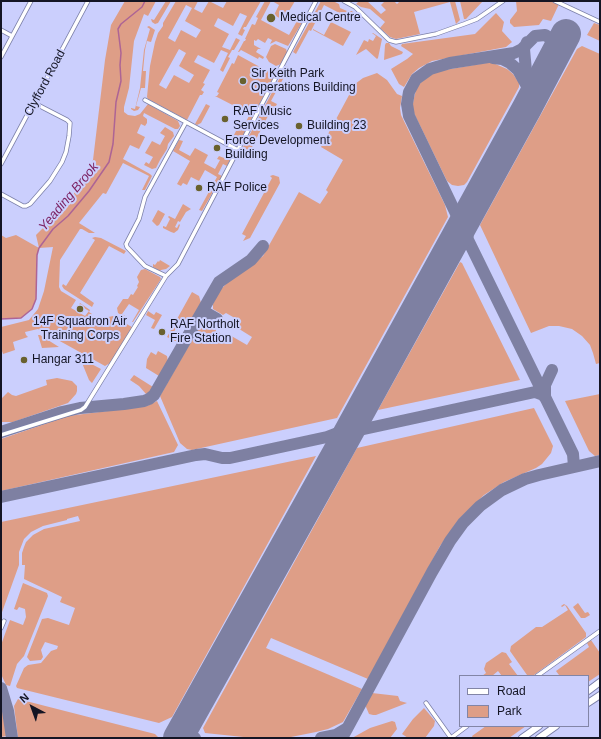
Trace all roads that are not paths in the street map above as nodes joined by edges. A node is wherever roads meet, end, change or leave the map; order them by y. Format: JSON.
{"nodes":[{"id":1,"x":31,"y":1,"type":"edge"},
{"id":2,"x":88,"y":1,"type":"edge"},
{"id":3,"x":316,"y":1,"type":"edge"},
{"id":4,"x":344,"y":1,"type":"edge"},
{"id":5,"x":503,"y":1,"type":"edge"},
{"id":6,"x":555,"y":1,"type":"edge"},
{"id":7,"x":600,"y":22,"type":"edge"},
{"id":8,"x":1,"y":30,"type":"edge"},
{"id":9,"x":12,"y":36,"type":"junction"},
{"id":10,"x":1,"y":57,"type":"edge"},
{"id":11,"x":145,"y":100,"type":"dead end"},
{"id":12,"x":34,"y":103,"type":"junction"},
{"id":13,"x":186,"y":122,"type":"junction"},
{"id":14,"x":238,"y":150,"type":"junction"},
{"id":15,"x":1,"y":164,"type":"edge"},
{"id":16,"x":1,"y":194,"type":"edge"},
{"id":17,"x":166,"y":276,"type":"junction"},
{"id":18,"x":1,"y":435,"type":"edge"},
{"id":19,"x":4,"y":621,"type":"dead end"},
{"id":20,"x":1,"y":628,"type":"edge"},
{"id":21,"x":600,"y":631,"type":"edge"},
{"id":22,"x":539,"y":675,"type":"edge"},
{"id":23,"x":600,"y":682,"type":"edge"},
{"id":24,"x":589,"y":690,"type":"edge"},
{"id":25,"x":600,"y":695,"type":"edge"},
{"id":26,"x":589,"y":702,"type":"edge"},
{"id":27,"x":426,"y":703,"type":"dead end"},
{"id":28,"x":466,"y":727,"type":"edge"},
{"id":29,"x":537,"y":727,"type":"edge"},
{"id":30,"x":555,"y":727,"type":"edge"},
{"id":31,"x":522,"y":738,"type":"edge"},
{"id":32,"x":539,"y":738,"type":"edge"}],
"edges":[{"from":1,"to":9,"type":"street"},
{"from":2,"to":12,"type":"street","name":"Clyfford Road"},
{"from":3,"to":14,"type":"street"},
{"from":4,"to":5,"type":"street"},
{"from":6,"to":7,"type":"street"},
{"from":8,"to":9,"type":"street"},
{"from":9,"to":10,"type":"street"},
{"from":11,"to":13,"type":"street"},
{"from":12,"to":15,"type":"street","name":"Clyfford Road"},
{"from":12,"to":16,"type":"street"},
{"from":13,"to":14,"type":"street"},
{"from":13,"to":17,"type":"street"},
{"from":14,"to":17,"type":"street"},
{"from":17,"to":18,"type":"street"},
{"from":19,"to":20,"type":"street"},
{"from":21,"to":22,"type":"street"},
{"from":23,"to":24,"type":"highway"},
{"from":25,"to":26,"type":"highway"},
{"from":27,"to":28,"type":"street"},
{"from":29,"to":31,"type":"highway"},
{"from":30,"to":32,"type":"highway"}]}
